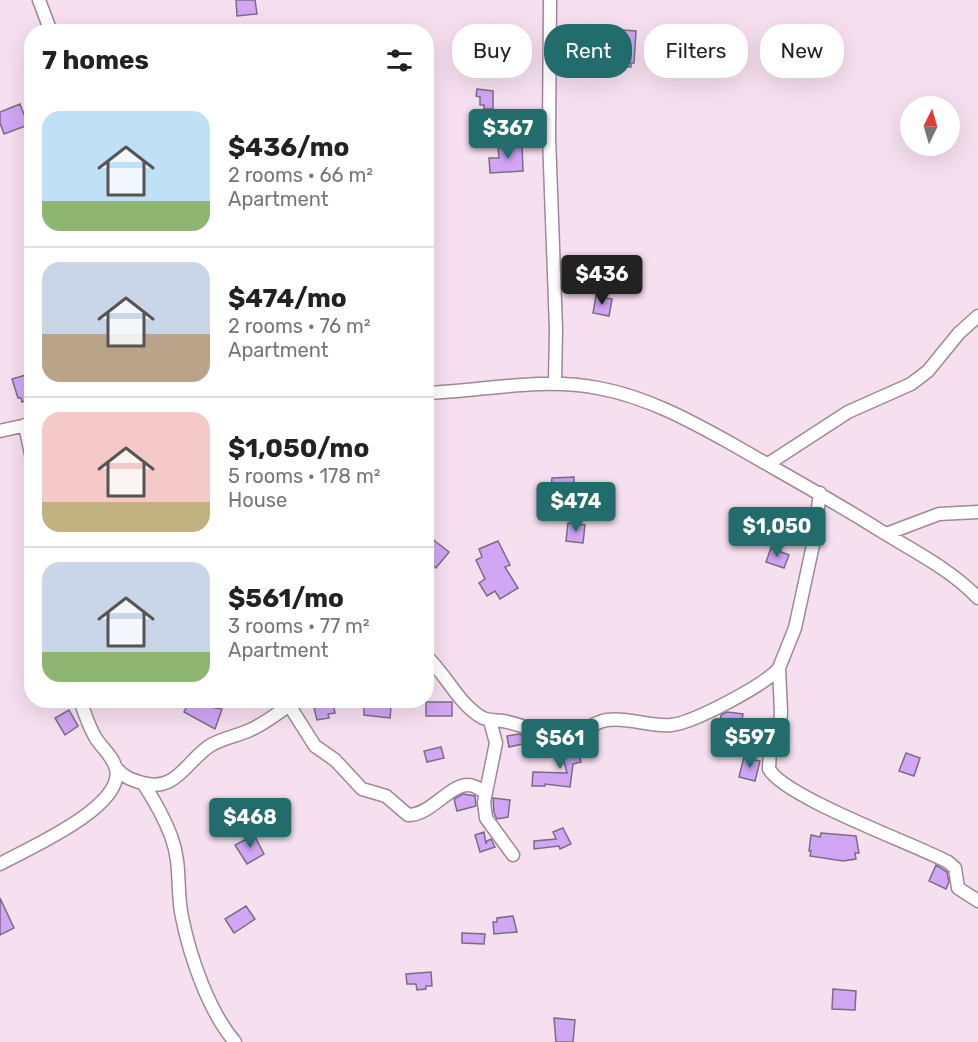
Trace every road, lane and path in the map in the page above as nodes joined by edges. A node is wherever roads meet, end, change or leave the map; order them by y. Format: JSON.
{"nodes":[{"id":1,"x":39,"y":0,"type":"edge"},
{"id":2,"x":550,"y":0,"type":"edge"},
{"id":3,"x":48,"y":24,"type":"edge"},
{"id":4,"x":978,"y":316,"type":"edge"},
{"id":5,"x":555,"y":383,"type":"junction"},
{"id":6,"x":434,"y":392,"type":"edge"},
{"id":7,"x":24,"y":425,"type":"edge"},
{"id":8,"x":0,"y":432,"type":"edge"},
{"id":9,"x":768,"y":464,"type":"junction"},
{"id":10,"x":820,"y":493,"type":"junction"},
{"id":11,"x":978,"y":512,"type":"edge"},
{"id":12,"x":886,"y":534,"type":"junction"},
{"id":13,"x":978,"y":598,"type":"edge"},
{"id":14,"x":434,"y":666,"type":"edge"},
{"id":15,"x":780,"y":668,"type":"junction"},
{"id":16,"x":83,"y":708,"type":"edge"},
{"id":17,"x":285,"y":708,"type":"edge"},
{"id":18,"x":296,"y":708,"type":"edge"},
{"id":19,"x":489,"y":721,"type":"junction"},
{"id":20,"x":116,"y":768,"type":"junction"},
{"id":21,"x":143,"y":783,"type":"junction"},
{"id":22,"x":486,"y":793,"type":"junction"},
{"id":23,"x":513,"y":855,"type":"dead end"},
{"id":24,"x":0,"y":864,"type":"edge"},
{"id":25,"x":978,"y":901,"type":"edge"},
{"id":26,"x":236,"y":1042,"type":"edge"}],
"edges":[{"from":1,"to":3,"type":"street"},
{"from":2,"to":5,"type":"street"},
{"from":4,"to":9,"type":"street"},
{"from":5,"to":6,"type":"street"},
{"from":5,"to":9,"type":"street"},
{"from":7,"to":8,"type":"street"},
{"from":9,"to":10,"type":"street"},
{"from":10,"to":12,"type":"street"},
{"from":10,"to":15,"type":"street"},
{"from":11,"to":12,"type":"street"},
{"from":12,"to":13,"type":"street"},
{"from":14,"to":19,"type":"street"},
{"from":15,"to":19,"type":"street"},
{"from":15,"to":25,"type":"street"},
{"from":16,"to":20,"type":"street"},
{"from":17,"to":21,"type":"street"},
{"from":18,"to":22,"type":"street"},
{"from":19,"to":22,"type":"street"},
{"from":20,"to":21,"type":"street"},
{"from":20,"to":24,"type":"street"},
{"from":21,"to":26,"type":"street"},
{"from":22,"to":23,"type":"street"}]}
